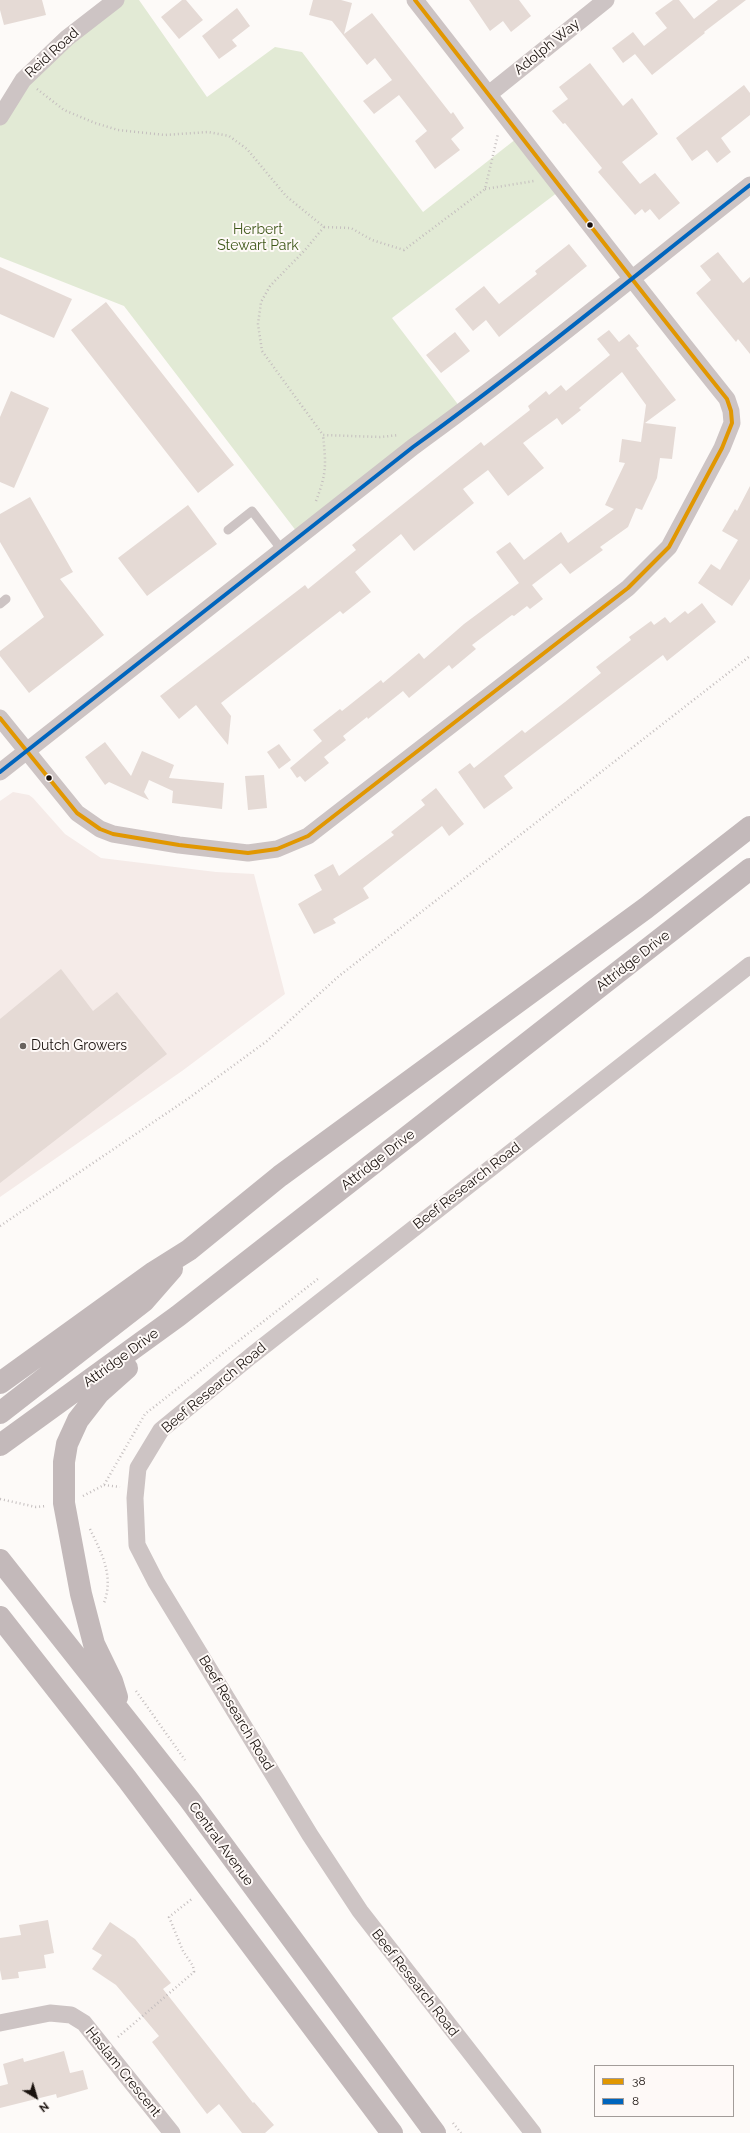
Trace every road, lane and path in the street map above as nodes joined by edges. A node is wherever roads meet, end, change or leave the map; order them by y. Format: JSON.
{"nodes":[{"id":1,"x":116,"y":0,"type":"edge"},
{"id":2,"x":415,"y":0,"type":"edge"},
{"id":3,"x":606,"y":0,"type":"edge"},
{"id":4,"x":37,"y":89,"type":"dead end"},
{"id":5,"x":489,"y":94,"type":"junction"},
{"id":6,"x":0,"y":117,"type":"edge"},
{"id":7,"x":498,"y":133,"type":"dead end"},
{"id":8,"x":535,"y":181,"type":"dead end"},
{"id":9,"x":750,"y":185,"type":"edge"},
{"id":10,"x":485,"y":189,"type":"junction"},
{"id":11,"x":324,"y":227,"type":"junction"},
{"id":12,"x":631,"y":280,"type":"junction"},
{"id":13,"x":323,"y":435,"type":"junction"},
{"id":14,"x":403,"y":435,"type":"dead end"},
{"id":15,"x":315,"y":504,"type":"dead end"},
{"id":16,"x":228,"y":530,"type":"dead end"},
{"id":17,"x":282,"y":550,"type":"junction"},
{"id":18,"x":750,"y":656,"type":"edge"},
{"id":19,"x":0,"y":718,"type":"edge"},
{"id":20,"x":26,"y":751,"type":"junction"},
{"id":21,"x":0,"y":772,"type":"edge"},
{"id":22,"x":750,"y":826,"type":"edge"},
{"id":23,"x":750,"y":869,"type":"edge"},
{"id":24,"x":750,"y":965,"type":"edge"},
{"id":25,"x":0,"y":1226,"type":"edge"},
{"id":26,"x":189,"y":1250,"type":"junction"},
{"id":27,"x":178,"y":1316,"type":"junction"},
{"id":28,"x":2,"y":1380,"type":"edge"},
{"id":29,"x":0,"y":1413,"type":"edge"},
{"id":30,"x":0,"y":1445,"type":"edge"},
{"id":31,"x":104,"y":1485,"type":"dead end"},
{"id":32,"x":0,"y":1499,"type":"edge"},
{"id":33,"x":64,"y":1503,"type":"junction"},
{"id":34,"x":90,"y":1528,"type":"dead end"},
{"id":35,"x":0,"y":1560,"type":"edge"},
{"id":36,"x":104,"y":1605,"type":"dead end"},
{"id":37,"x":0,"y":1617,"type":"edge"},
{"id":38,"x":136,"y":1690,"type":"dead end"},
{"id":39,"x":123,"y":1715,"type":"junction"},
{"id":40,"x":187,"y":1763,"type":"dead end"},
{"id":41,"x":190,"y":1900,"type":"dead end"},
{"id":42,"x":0,"y":2023,"type":"edge"},
{"id":43,"x":117,"y":2037,"type":"dead end"},
{"id":44,"x":444,"y":2127,"type":"edge"},
{"id":45,"x":172,"y":2133,"type":"edge"},
{"id":46,"x":392,"y":2133,"type":"edge"},
{"id":47,"x":461,"y":2133,"type":"edge"},
{"id":48,"x":533,"y":2133,"type":"edge"}],
"edges":[{"from":1,"to":6,"type":"street","name":"Reid Road"},
{"from":2,"to":5,"type":"street"},
{"from":3,"to":5,"type":"street","name":"Adolph Way"},
{"from":4,"to":11,"type":"path"},
{"from":5,"to":12,"type":"street"},
{"from":7,"to":10,"type":"path"},
{"from":8,"to":10,"type":"path"},
{"from":9,"to":12,"type":"street"},
{"from":10,"to":11,"type":"path"},
{"from":11,"to":13,"type":"path"},
{"from":12,"to":17,"type":"street"},
{"from":12,"to":20,"type":"street"},
{"from":13,"to":14,"type":"path"},
{"from":13,"to":15,"type":"path"},
{"from":16,"to":17,"type":"lane"},
{"from":17,"to":20,"type":"street"},
{"from":18,"to":25,"type":"path"},
{"from":19,"to":20,"type":"street"},
{"from":20,"to":21,"type":"street"},
{"from":22,"to":26,"type":"main road"},
{"from":23,"to":27,"type":"main road","name":"Attridge Drive"},
{"from":24,"to":48,"type":"street","name":"Beef Research Road"},
{"from":26,"to":28,"type":"main road"},
{"from":26,"to":29,"type":"main road"},
{"from":27,"to":30,"type":"main road","name":"Attridge Drive"},
{"from":27,"to":33,"type":"main road"},
{"from":31,"to":33,"type":"path"},
{"from":32,"to":33,"type":"path"},
{"from":33,"to":39,"type":"main road"},
{"from":34,"to":36,"type":"path"},
{"from":35,"to":39,"type":"main road","name":"Central Avenue"},
{"from":37,"to":46,"type":"main road"},
{"from":38,"to":40,"type":"path"},
{"from":39,"to":44,"type":"main road","name":"Central Avenue"},
{"from":41,"to":43,"type":"path"},
{"from":42,"to":45,"type":"street","name":"Haslam Crescent"},
{"from":44,"to":47,"type":"path"}]}
